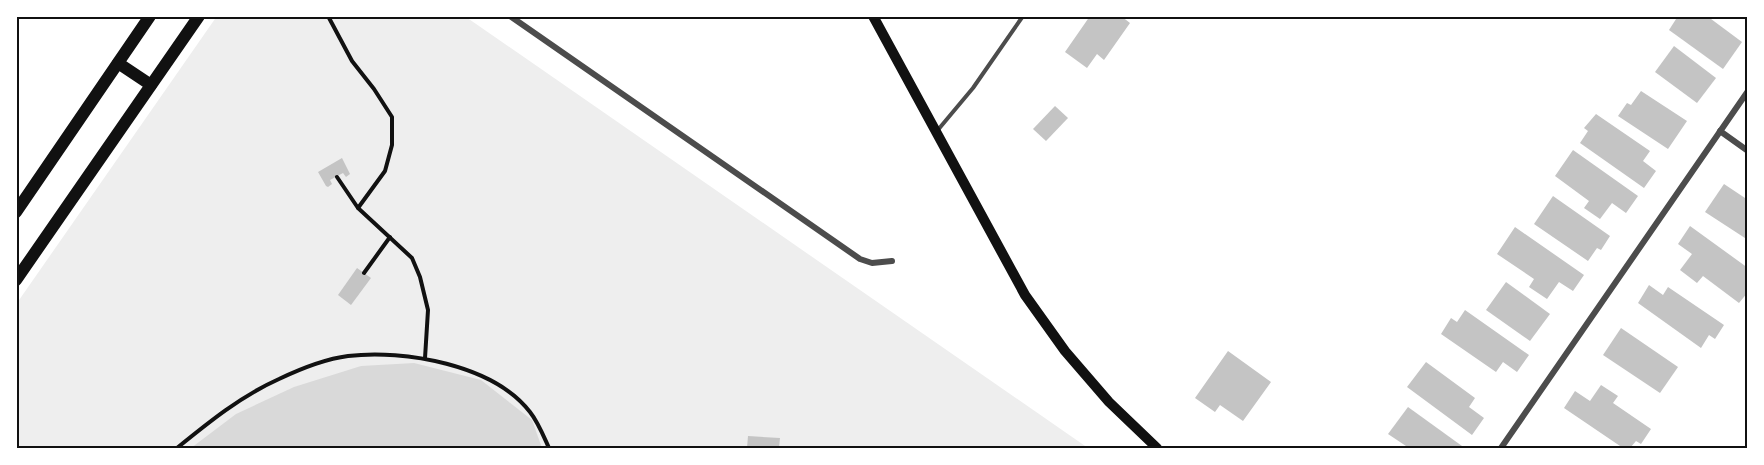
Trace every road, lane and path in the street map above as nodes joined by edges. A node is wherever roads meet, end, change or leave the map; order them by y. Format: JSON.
{"nodes":[{"id":1,"x":150,"y":16,"type":"edge"},
{"id":2,"x":199,"y":16,"type":"edge"},
{"id":3,"x":328,"y":16,"type":"edge"},
{"id":4,"x":510,"y":16,"type":"edge"},
{"id":5,"x":873,"y":16,"type":"edge"},
{"id":6,"x":1023,"y":16,"type":"edge"},
{"id":7,"x":118,"y":63,"type":"junction"},
{"id":8,"x":151,"y":85,"type":"junction"},
{"id":9,"x":1748,"y":91,"type":"edge"},
{"id":10,"x":936,"y":131,"type":"junction"},
{"id":11,"x":1720,"y":131,"type":"junction"},
{"id":12,"x":1748,"y":151,"type":"edge"},
{"id":13,"x":337,"y":177,"type":"dead end"},
{"id":14,"x":358,"y":208,"type":"junction"},
{"id":15,"x":16,"y":212,"type":"edge"},
{"id":16,"x":390,"y":237,"type":"junction"},
{"id":17,"x":892,"y":261,"type":"dead end"},
{"id":18,"x":364,"y":273,"type":"dead end"},
{"id":19,"x":16,"y":280,"type":"edge"},
{"id":20,"x":425,"y":358,"type":"junction"},
{"id":21,"x":177,"y":448,"type":"edge"},
{"id":22,"x":549,"y":448,"type":"edge"},
{"id":23,"x":1157,"y":448,"type":"edge"},
{"id":24,"x":1501,"y":448,"type":"edge"}],
"edges":[{"from":1,"to":7,"type":"main road"},
{"from":2,"to":8,"type":"main road"},
{"from":3,"to":14,"type":"path"},
{"from":4,"to":17,"type":"street"},
{"from":5,"to":10,"type":"main road"},
{"from":6,"to":10,"type":"lane"},
{"from":7,"to":8,"type":"main road"},
{"from":7,"to":15,"type":"main road"},
{"from":8,"to":19,"type":"main road"},
{"from":9,"to":11,"type":"street"},
{"from":10,"to":23,"type":"main road"},
{"from":11,"to":12,"type":"street"},
{"from":11,"to":24,"type":"street"},
{"from":13,"to":14,"type":"path"},
{"from":14,"to":16,"type":"path"},
{"from":16,"to":18,"type":"path"},
{"from":16,"to":20,"type":"path"},
{"from":20,"to":21,"type":"path"},
{"from":20,"to":22,"type":"path"}]}
